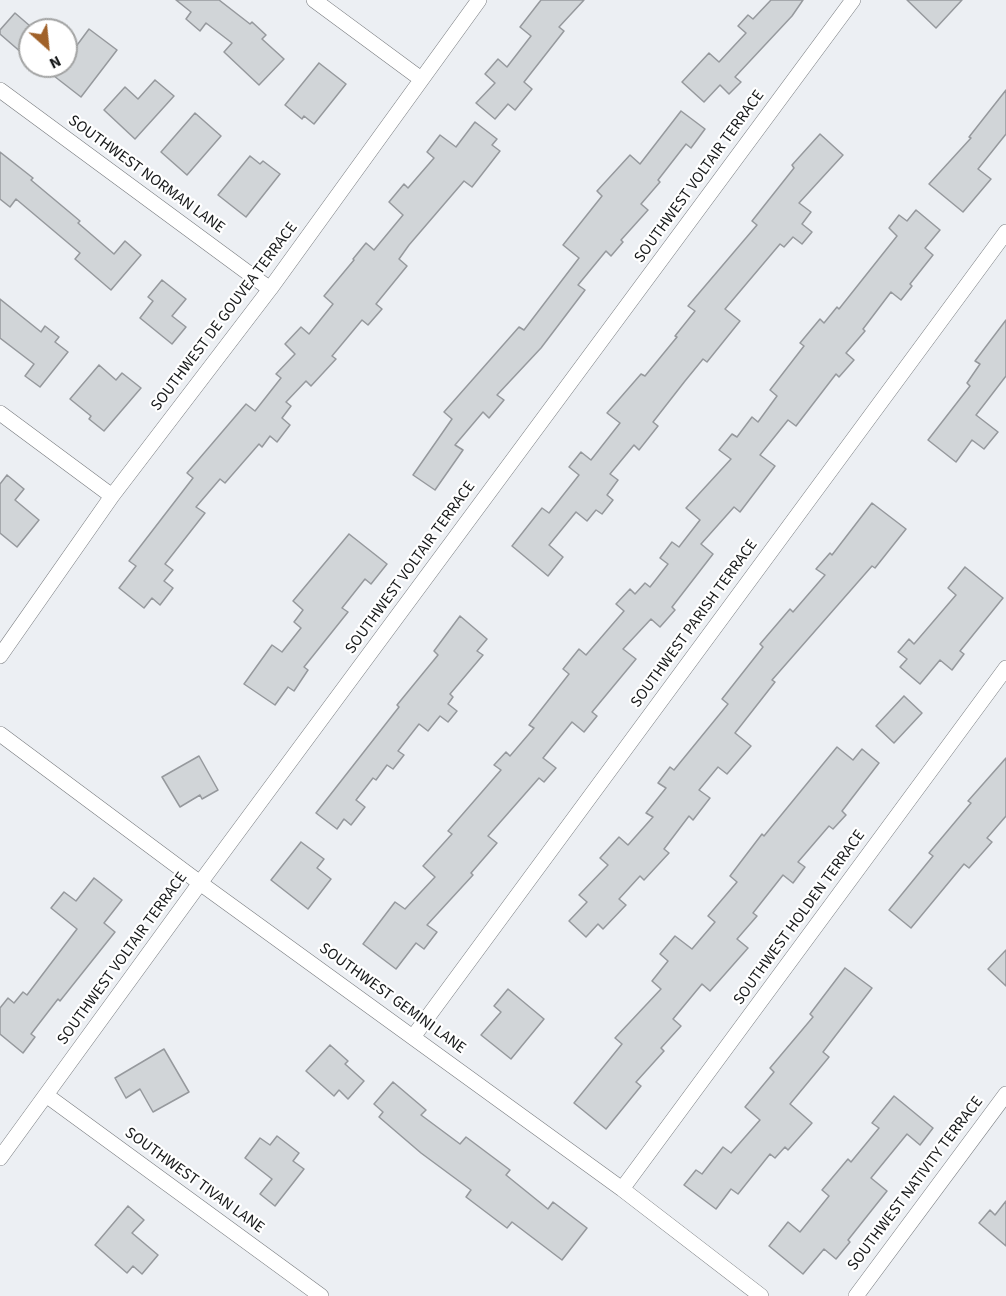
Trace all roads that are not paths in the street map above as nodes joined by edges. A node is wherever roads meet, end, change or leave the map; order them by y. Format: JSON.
{"nodes":[{"id":1,"x":314,"y":0,"type":"edge"},
{"id":2,"x":479,"y":0,"type":"edge"},
{"id":3,"x":853,"y":0,"type":"edge"},
{"id":4,"x":422,"y":79,"type":"junction"},
{"id":5,"x":0,"y":90,"type":"edge"},
{"id":6,"x":1006,"y":232,"type":"edge"},
{"id":7,"x":270,"y":289,"type":"junction"},
{"id":8,"x":0,"y":412,"type":"edge"},
{"id":9,"x":112,"y":496,"type":"junction"},
{"id":10,"x":0,"y":656,"type":"edge"},
{"id":11,"x":1006,"y":668,"type":"edge"},
{"id":12,"x":0,"y":734,"type":"edge"},
{"id":13,"x":200,"y":883,"type":"junction"},
{"id":14,"x":413,"y":1036,"type":"junction"},
{"id":15,"x":1006,"y":1094,"type":"edge"},
{"id":16,"x":46,"y":1095,"type":"junction"},
{"id":17,"x":0,"y":1158,"type":"edge"},
{"id":18,"x":622,"y":1189,"type":"junction"},
{"id":19,"x":321,"y":1296,"type":"edge"},
{"id":20,"x":760,"y":1296,"type":"edge"},
{"id":21,"x":856,"y":1296,"type":"edge"}],
"edges":[{"from":1,"to":4,"type":"street"},
{"from":2,"to":4,"type":"street","name":"SOUTHWEST DE GOUVEA TERRACE"},
{"from":3,"to":13,"type":"street","name":"SOUTHWEST VOLTAIR TERRACE"},
{"from":4,"to":7,"type":"street","name":"SOUTHWEST DE GOUVEA TERRACE"},
{"from":5,"to":7,"type":"street","name":"SOUTHWEST NORMAN LANE"},
{"from":6,"to":14,"type":"street","name":"SOUTHWEST PARISH TERRACE"},
{"from":7,"to":9,"type":"street","name":"SOUTHWEST DE GOUVEA TERRACE"},
{"from":8,"to":9,"type":"street"},
{"from":9,"to":10,"type":"street","name":"SOUTHWEST DE GOUVEA TERRACE"},
{"from":11,"to":18,"type":"street","name":"SOUTHWEST HOLDEN TERRACE"},
{"from":12,"to":13,"type":"street","name":"SOUTHWEST GEMINI LANE"},
{"from":13,"to":14,"type":"street","name":"SOUTHWEST GEMINI LANE"},
{"from":13,"to":16,"type":"street","name":"SOUTHWEST VOLTAIR TERRACE"},
{"from":14,"to":18,"type":"street","name":"SOUTHWEST GEMINI LANE"},
{"from":15,"to":21,"type":"street","name":"SOUTHWEST NATIVITY TERRACE"},
{"from":16,"to":17,"type":"street","name":"SOUTHWEST VOLTAIR TERRACE"},
{"from":16,"to":19,"type":"street","name":"SOUTHWEST TIVAN LANE"},
{"from":18,"to":20,"type":"street","name":"SOUTHWEST GEMINI LANE"}]}
